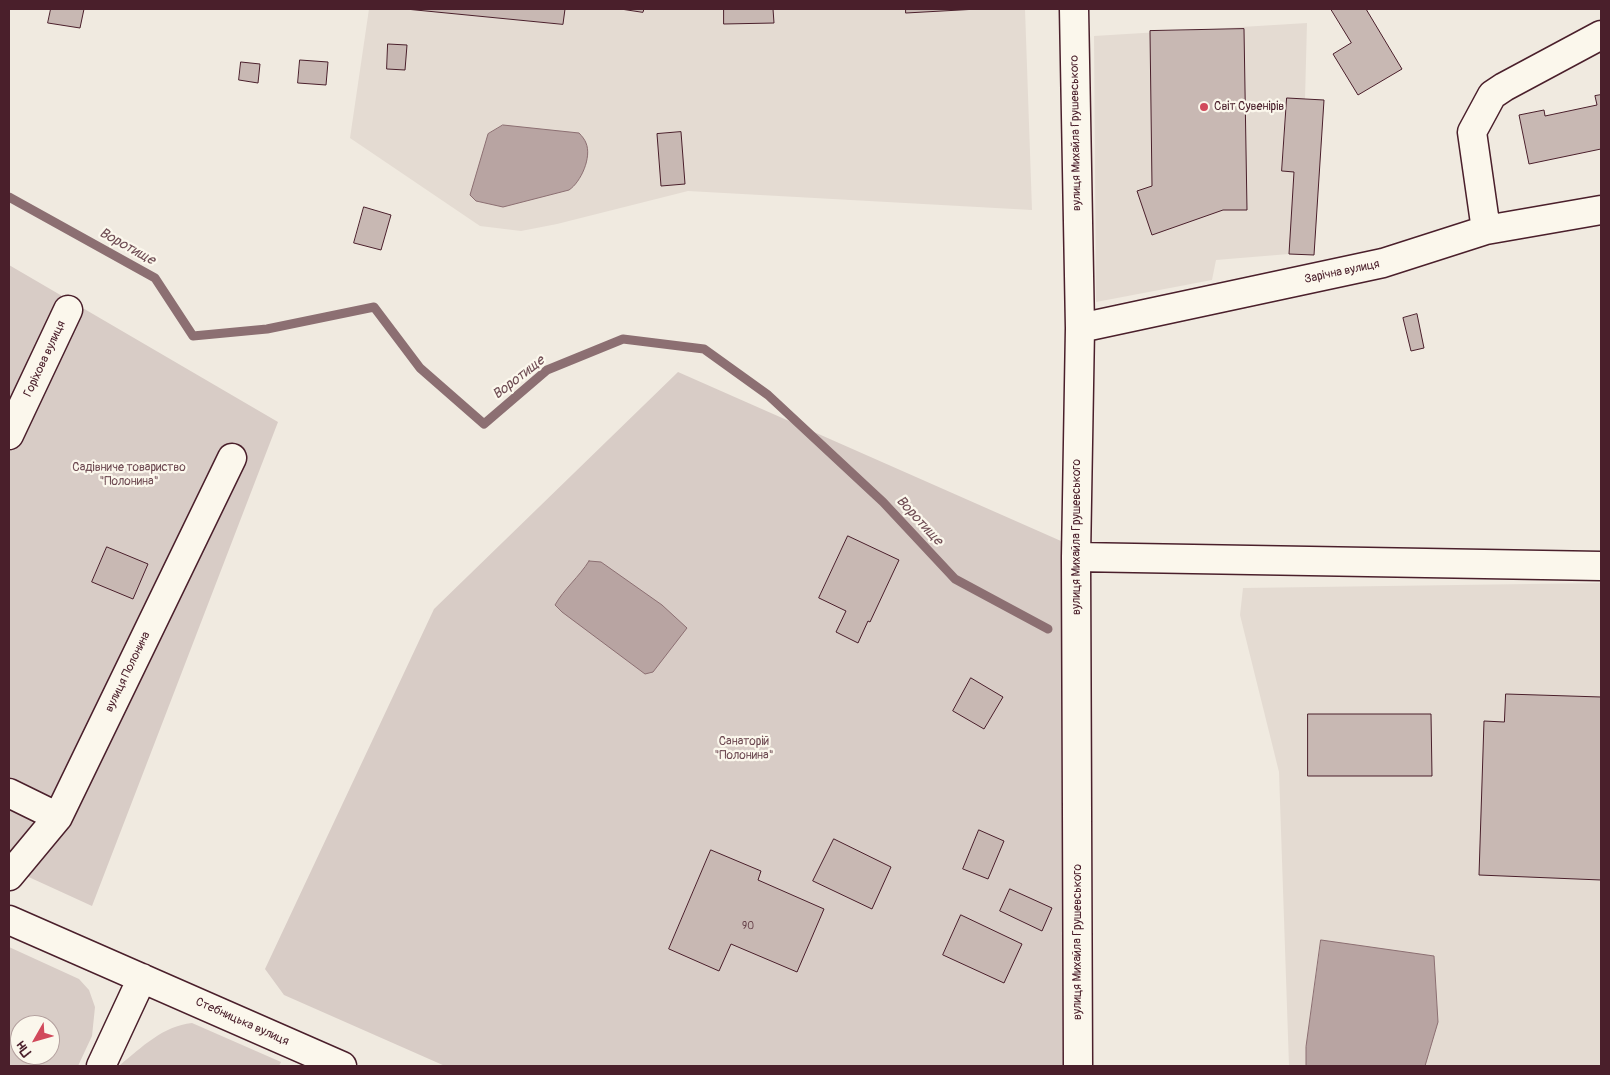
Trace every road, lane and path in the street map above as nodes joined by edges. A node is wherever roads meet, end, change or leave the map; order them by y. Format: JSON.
{"nodes":[{"id":1,"x":1074,"y":9,"type":"edge"},
{"id":2,"x":1601,"y":35,"type":"edge"},
{"id":3,"x":1601,"y":210,"type":"edge"},
{"id":4,"x":1486,"y":230,"type":"junction"},
{"id":5,"x":68,"y":310,"type":"dead end"},
{"id":6,"x":1080,"y":328,"type":"junction"},
{"id":7,"x":9,"y":435,"type":"edge"},
{"id":8,"x":232,"y":458,"type":"dead end"},
{"id":9,"x":1076,"y":557,"type":"junction"},
{"id":10,"x":1601,"y":566,"type":"edge"},
{"id":11,"x":9,"y":792,"type":"edge"},
{"id":12,"x":58,"y":817,"type":"junction"},
{"id":13,"x":9,"y":876,"type":"edge"},
{"id":14,"x":9,"y":920,"type":"edge"},
{"id":15,"x":142,"y":978,"type":"junction"},
{"id":16,"x":298,"y":1057,"type":"edge"},
{"id":17,"x":101,"y":1066,"type":"edge"},
{"id":18,"x":342,"y":1066,"type":"edge"},
{"id":19,"x":1078,"y":1066,"type":"edge"}],
"edges":[{"from":1,"to":6,"type":"street","name":"вулиця Михайла Грушевського"},
{"from":2,"to":4,"type":"street"},
{"from":3,"to":4,"type":"street","name":"Зарічна вулиця"},
{"from":4,"to":6,"type":"street","name":"Зарічна вулиця"},
{"from":5,"to":7,"type":"street","name":"Горіхова вулиця"},
{"from":6,"to":9,"type":"street","name":"вулиця Михайла Грушевського"},
{"from":8,"to":12,"type":"street","name":"вулиця Полонина"},
{"from":9,"to":10,"type":"street"},
{"from":9,"to":19,"type":"street","name":"вулиця Михайла Грушевського"},
{"from":11,"to":12,"type":"street"},
{"from":12,"to":13,"type":"street","name":"вулиця Полонина"},
{"from":14,"to":15,"type":"street","name":"Стебницька вулиця"},
{"from":15,"to":16,"type":"street","name":"Стебницька вулиця"},
{"from":15,"to":17,"type":"street"},
{"from":16,"to":18,"type":"street","name":"Стебницька вулиця"}]}
